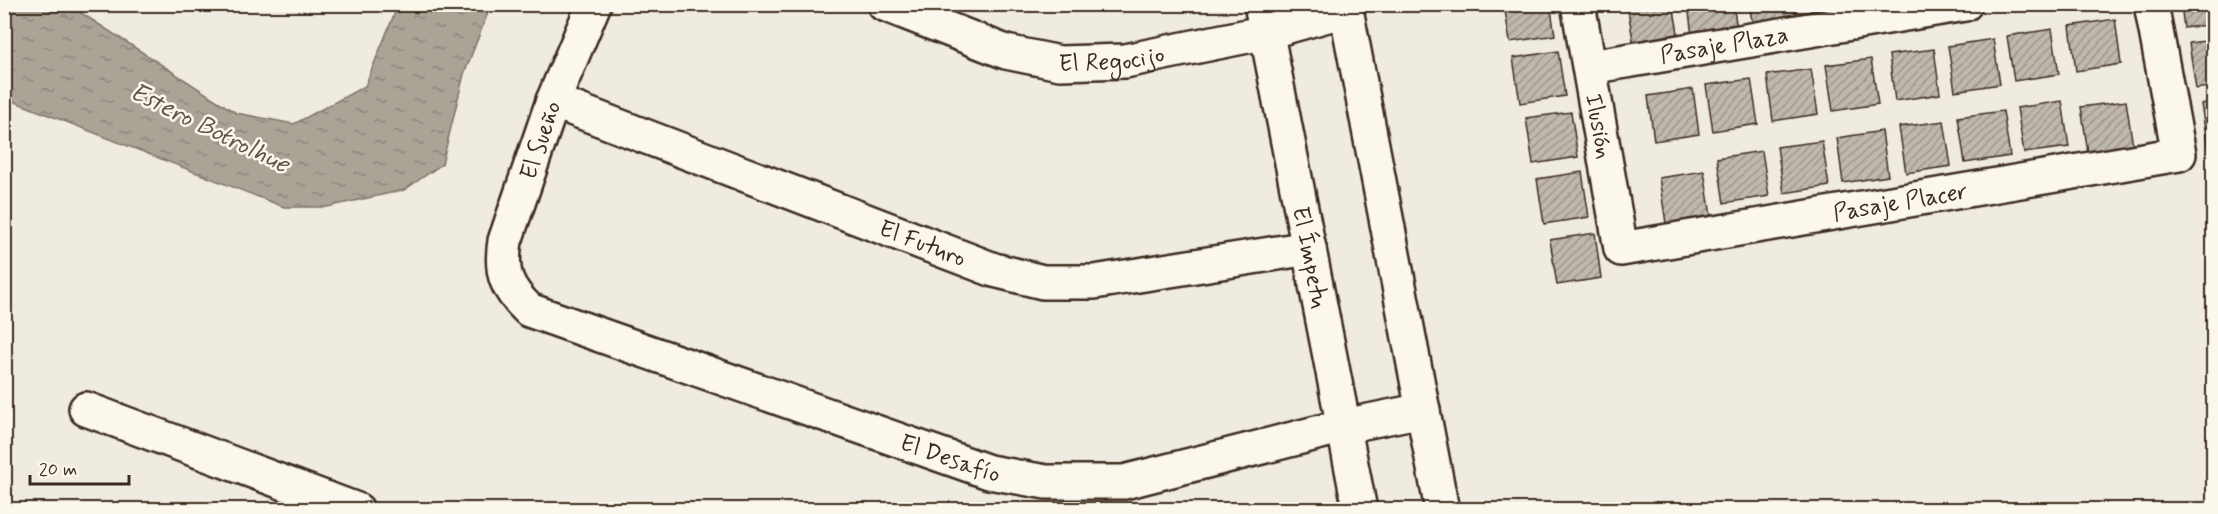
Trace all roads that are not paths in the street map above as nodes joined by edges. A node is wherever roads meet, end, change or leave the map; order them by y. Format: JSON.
{"nodes":[{"id":1,"x":594,"y":4,"type":"edge"},
{"id":2,"x":884,"y":4,"type":"edge"},
{"id":3,"x":1578,"y":4,"type":"edge"},
{"id":4,"x":1965,"y":4,"type":"edge"},
{"id":5,"x":2151,"y":4,"type":"edge"},
{"id":6,"x":1345,"y":7,"type":"edge"},
{"id":7,"x":1264,"y":18,"type":"edge"},
{"id":8,"x":1590,"y":66,"type":"junction"},
{"id":9,"x":553,"y":101,"type":"junction"},
{"id":10,"x":1309,"y":248,"type":"junction"},
{"id":11,"x":1621,"y":249,"type":"joint"},
{"id":12,"x":506,"y":279,"type":"joint"},
{"id":13,"x":86,"y":409,"type":"dead end"},
{"id":14,"x":1422,"y":410,"type":"junction"},
{"id":15,"x":1344,"y":426,"type":"junction"},
{"id":16,"x":294,"y":498,"type":"edge"},
{"id":17,"x":357,"y":510,"type":"edge"},
{"id":18,"x":1360,"y":510,"type":"edge"},
{"id":19,"x":1442,"y":510,"type":"edge"}],
"edges":[{"from":1,"to":9,"type":"street","name":"El Sueño"},
{"from":2,"to":7,"type":"street","name":"El Regocijo"},
{"from":3,"to":8,"type":"street","name":"Ilusión"},
{"from":4,"to":8,"type":"street","name":"Pasaje Plaza"},
{"from":5,"to":11,"type":"street","name":"Pasaje Placer"},
{"from":6,"to":7,"type":"street","name":"El Regocijo"},
{"from":6,"to":14,"type":"street"},
{"from":7,"to":10,"type":"street","name":"El Ímpetu"},
{"from":8,"to":11,"type":"street","name":"Ilusión"},
{"from":9,"to":10,"type":"street","name":"El Futuro"},
{"from":9,"to":12,"type":"street","name":"El Sueño"},
{"from":10,"to":15,"type":"street","name":"El Ímpetu"},
{"from":12,"to":15,"type":"street","name":"El Desafío"},
{"from":13,"to":16,"type":"street"},
{"from":14,"to":15,"type":"street","name":"El Desafío"},
{"from":14,"to":19,"type":"street"},
{"from":15,"to":18,"type":"street","name":"El Ímpetu"},
{"from":16,"to":17,"type":"street"}]}
